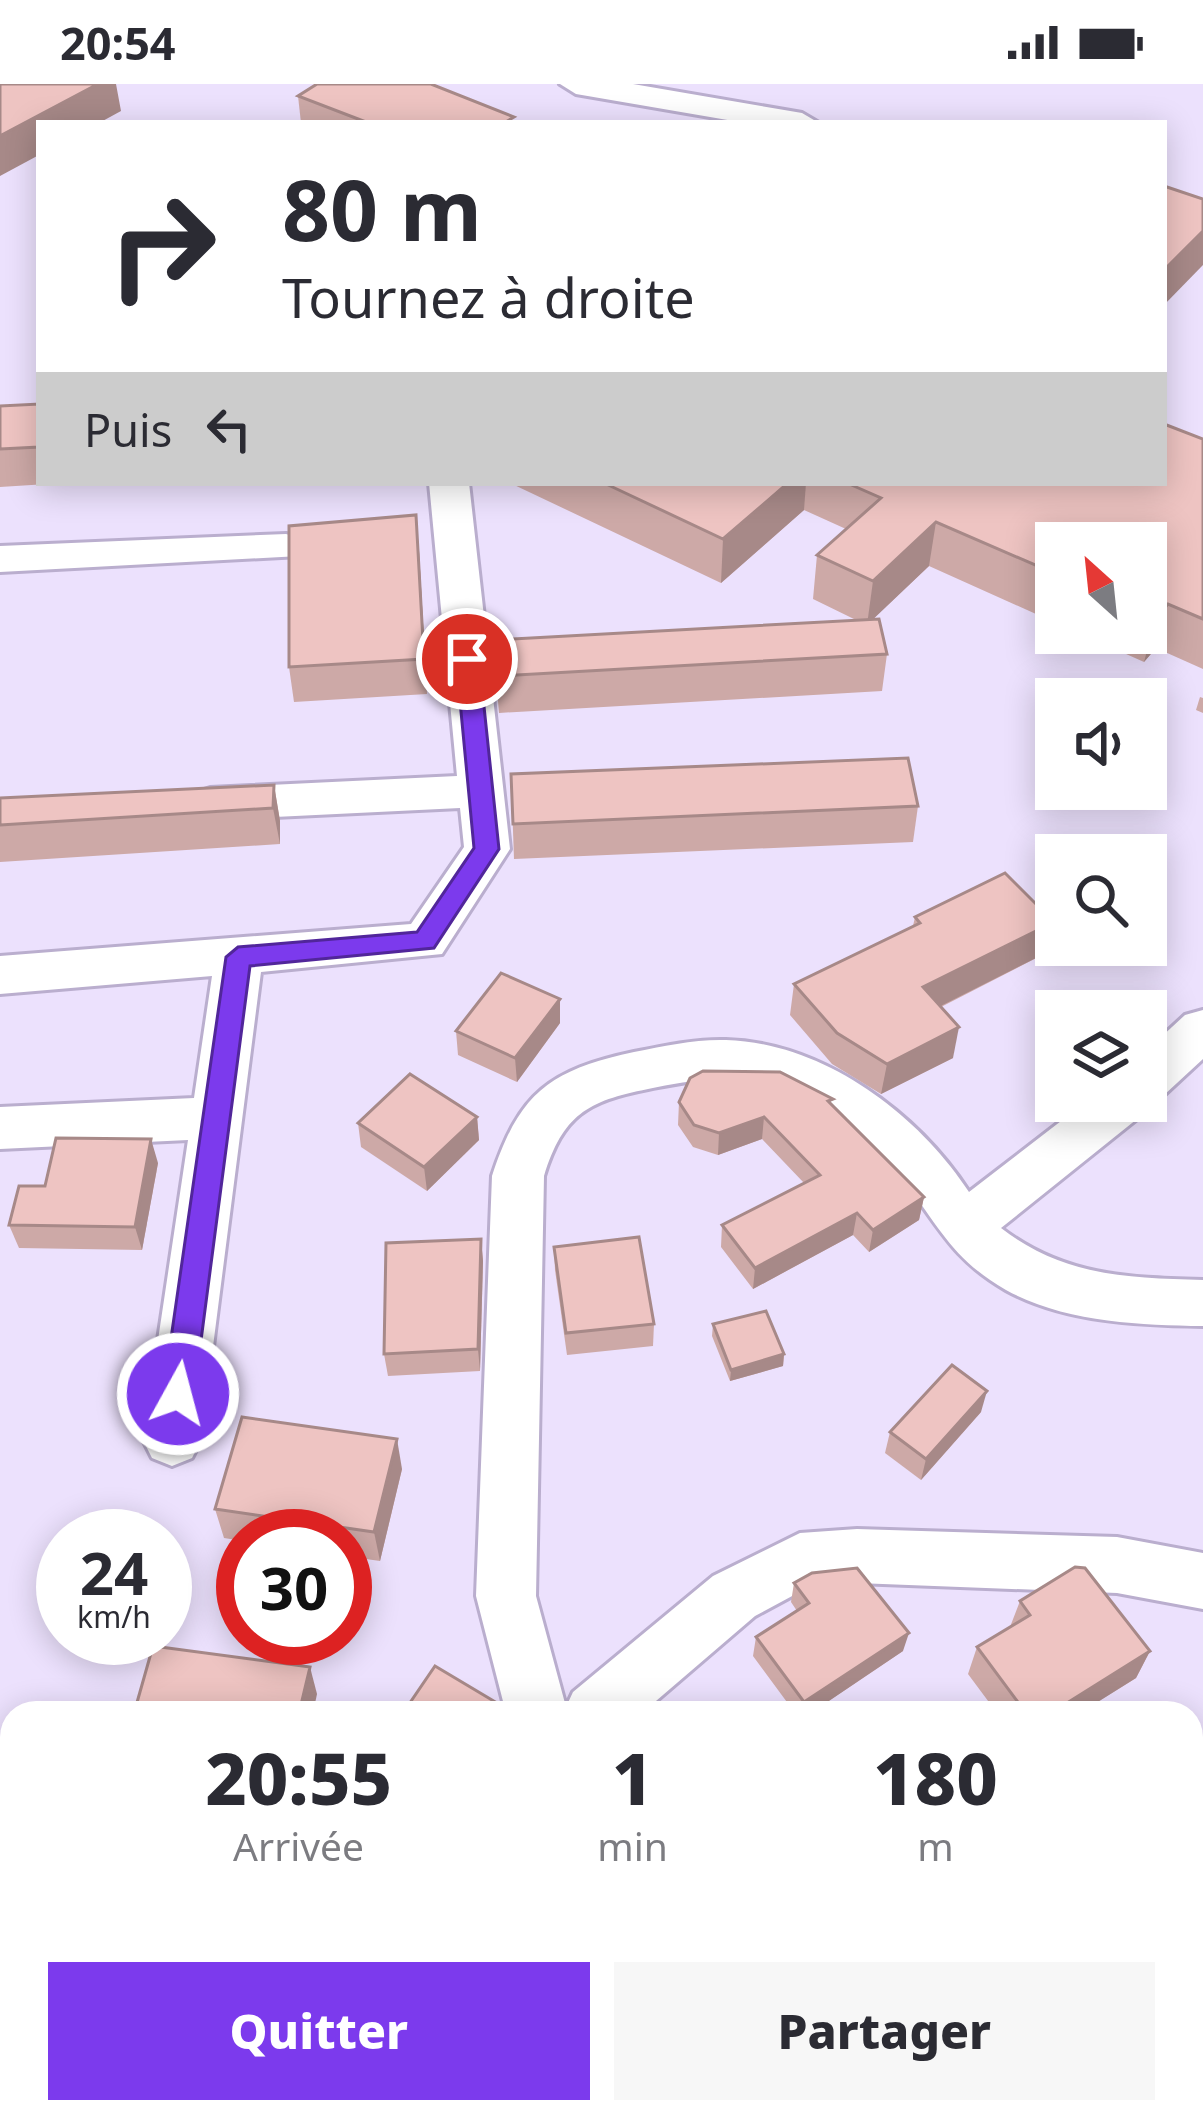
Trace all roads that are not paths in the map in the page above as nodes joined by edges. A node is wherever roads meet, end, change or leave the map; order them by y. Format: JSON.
{"nodes":[{"id":1,"x":576,"y":84,"type":"edge"},
{"id":2,"x":785,"y":120,"type":"edge"},
{"id":3,"x":449,"y":486,"type":"edge"},
{"id":4,"x":286,"y":547,"type":"edge"},
{"id":5,"x":0,"y":560,"type":"edge"},
{"id":6,"x":481,"y":791,"type":"junction"},
{"id":7,"x":160,"y":806,"type":"edge"},
{"id":8,"x":238,"y":957,"type":"junction"},
{"id":9,"x":0,"y":975,"type":"edge"},
{"id":10,"x":1203,"y":1029,"type":"edge"},
{"id":11,"x":1167,"y":1062,"type":"edge"},
{"id":12,"x":214,"y":1118,"type":"junction"},
{"id":13,"x":1097,"y":1122,"type":"edge"},
{"id":14,"x":0,"y":1128,"type":"edge"},
{"id":15,"x":963,"y":1227,"type":"junction"},
{"id":16,"x":1203,"y":1303,"type":"edge"},
{"id":17,"x":172,"y":1440,"type":"dead end"},
{"id":18,"x":1203,"y":1581,"type":"edge"},
{"id":19,"x":534,"y":1701,"type":"edge"},
{"id":20,"x":609,"y":1701,"type":"edge"}],
"edges":[{"from":1,"to":2,"type":"street"},
{"from":3,"to":6,"type":"street"},
{"from":4,"to":5,"type":"street"},
{"from":6,"to":7,"type":"street"},
{"from":6,"to":8,"type":"street"},
{"from":8,"to":9,"type":"street"},
{"from":8,"to":12,"type":"street"},
{"from":10,"to":11,"type":"street"},
{"from":12,"to":14,"type":"street"},
{"from":12,"to":17,"type":"street"},
{"from":13,"to":15,"type":"street"},
{"from":15,"to":16,"type":"street"},
{"from":15,"to":19,"type":"street"},
{"from":18,"to":20,"type":"street"}]}
